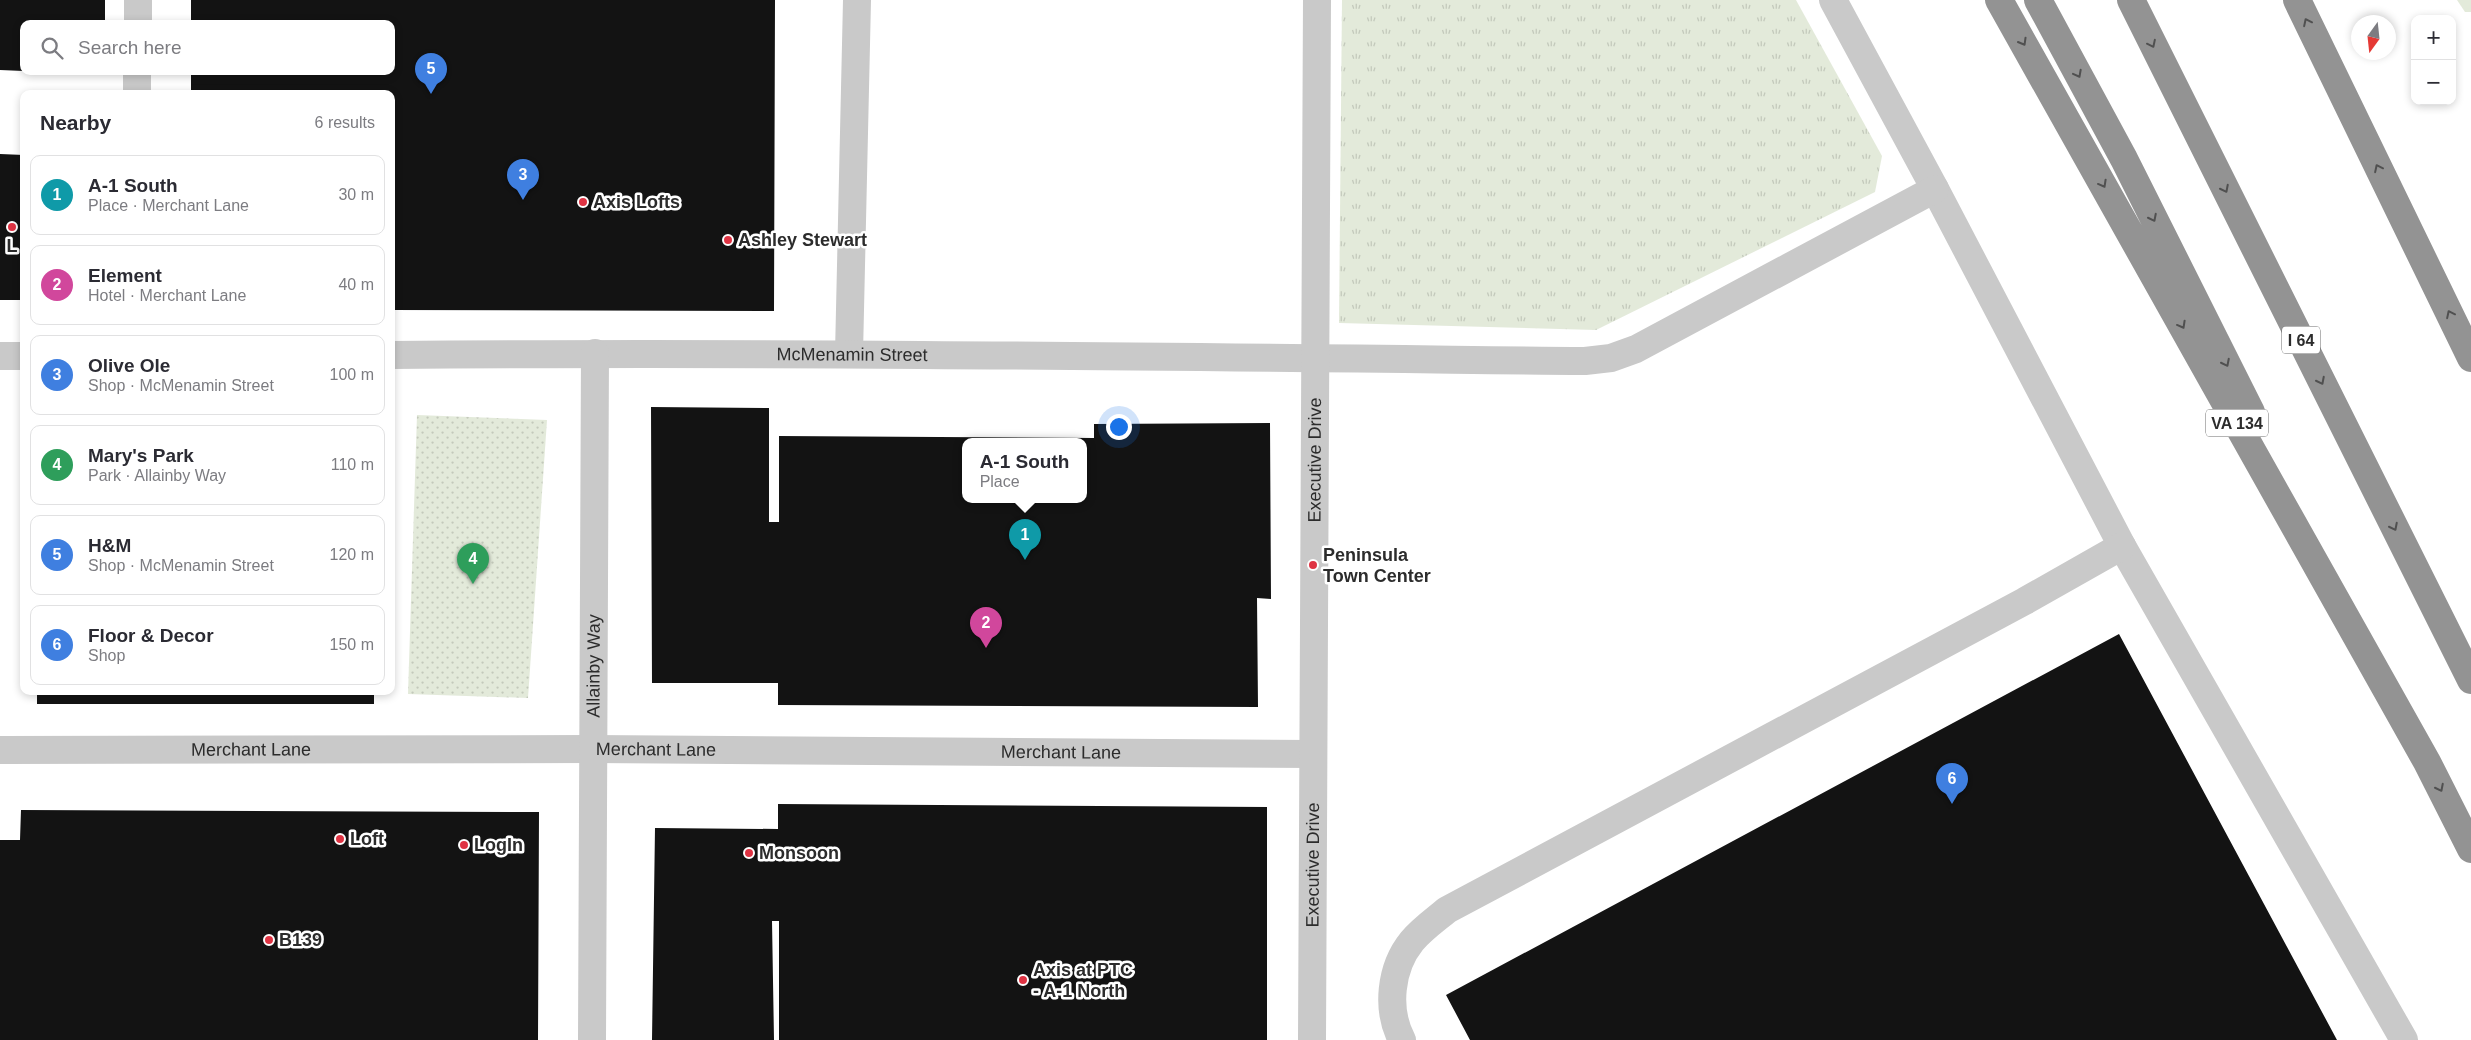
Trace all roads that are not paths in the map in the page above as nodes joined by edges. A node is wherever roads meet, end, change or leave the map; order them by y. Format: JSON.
{"nodes":[{"id":1,"x":138,"y":0,"type":"edge"},
{"id":2,"x":857,"y":0,"type":"edge"},
{"id":3,"x":1317,"y":0,"type":"edge"},
{"id":4,"x":1833,"y":0,"type":"edge"},
{"id":5,"x":1998,"y":0,"type":"edge"},
{"id":6,"x":2038,"y":0,"type":"edge"},
{"id":7,"x":2131,"y":0,"type":"edge"},
{"id":8,"x":2296,"y":0,"type":"edge"},
{"id":9,"x":138,"y":20,"type":"edge"},
{"id":10,"x":137,"y":75,"type":"edge"},
{"id":11,"x":137,"y":90,"type":"edge"},
{"id":12,"x":1935,"y":189,"type":"junction"},
{"id":13,"x":595,"y":353,"type":"junction"},
{"id":14,"x":849,"y":354,"type":"junction"},
{"id":15,"x":395,"y":355,"type":"edge"},
{"id":16,"x":0,"y":356,"type":"edge"},
{"id":17,"x":20,"y":356,"type":"edge"},
{"id":18,"x":1314,"y":357,"type":"junction"},
{"id":19,"x":2471,"y":358,"type":"edge"},
{"id":20,"x":2122,"y":546,"type":"junction"},
{"id":21,"x":2471,"y":680,"type":"edge"},
{"id":22,"x":0,"y":750,"type":"edge"},
{"id":23,"x":592,"y":750,"type":"junction"},
{"id":24,"x":1312,"y":754,"type":"junction"},
{"id":25,"x":2427,"y":762,"type":"junction"},
{"id":26,"x":2471,"y":849,"type":"edge"},
{"id":27,"x":592,"y":1040,"type":"edge"},
{"id":28,"x":1312,"y":1040,"type":"edge"},
{"id":29,"x":1402,"y":1040,"type":"edge"},
{"id":30,"x":2404,"y":1040,"type":"edge"}],
"edges":[{"from":1,"to":9,"type":"street"},
{"from":2,"to":14,"type":"street"},
{"from":3,"to":18,"type":"street","name":"Executive Drive"},
{"from":4,"to":12,"type":"street"},
{"from":5,"to":25,"type":"highway","number":"VA 134","one_way":true},
{"from":6,"to":25,"type":"highway","one_way":true},
{"from":7,"to":21,"type":"highway","number":"I 64","one_way":true},
{"from":19,"to":8,"type":"highway","one_way":true},
{"from":10,"to":11,"type":"street"},
{"from":12,"to":18,"type":"street","name":"McMenamin Street"},
{"from":12,"to":20,"type":"street"},
{"from":13,"to":14,"type":"street","name":"McMenamin Street"},
{"from":13,"to":15,"type":"street","name":"McMenamin Street"},
{"from":13,"to":23,"type":"street","name":"Allainby Way"},
{"from":14,"to":18,"type":"street","name":"McMenamin Street"},
{"from":16,"to":17,"type":"street"},
{"from":18,"to":24,"type":"street","name":"Executive Drive"},
{"from":20,"to":29,"type":"street"},
{"from":20,"to":30,"type":"street"},
{"from":22,"to":23,"type":"street","name":"Merchant Lane"},
{"from":23,"to":24,"type":"street","name":"Merchant Lane"},
{"from":23,"to":27,"type":"street","name":"Allainby Way"},
{"from":24,"to":28,"type":"street","name":"Executive Drive"},
{"from":25,"to":26,"type":"highway","number":"VA 134","one_way":true}]}
